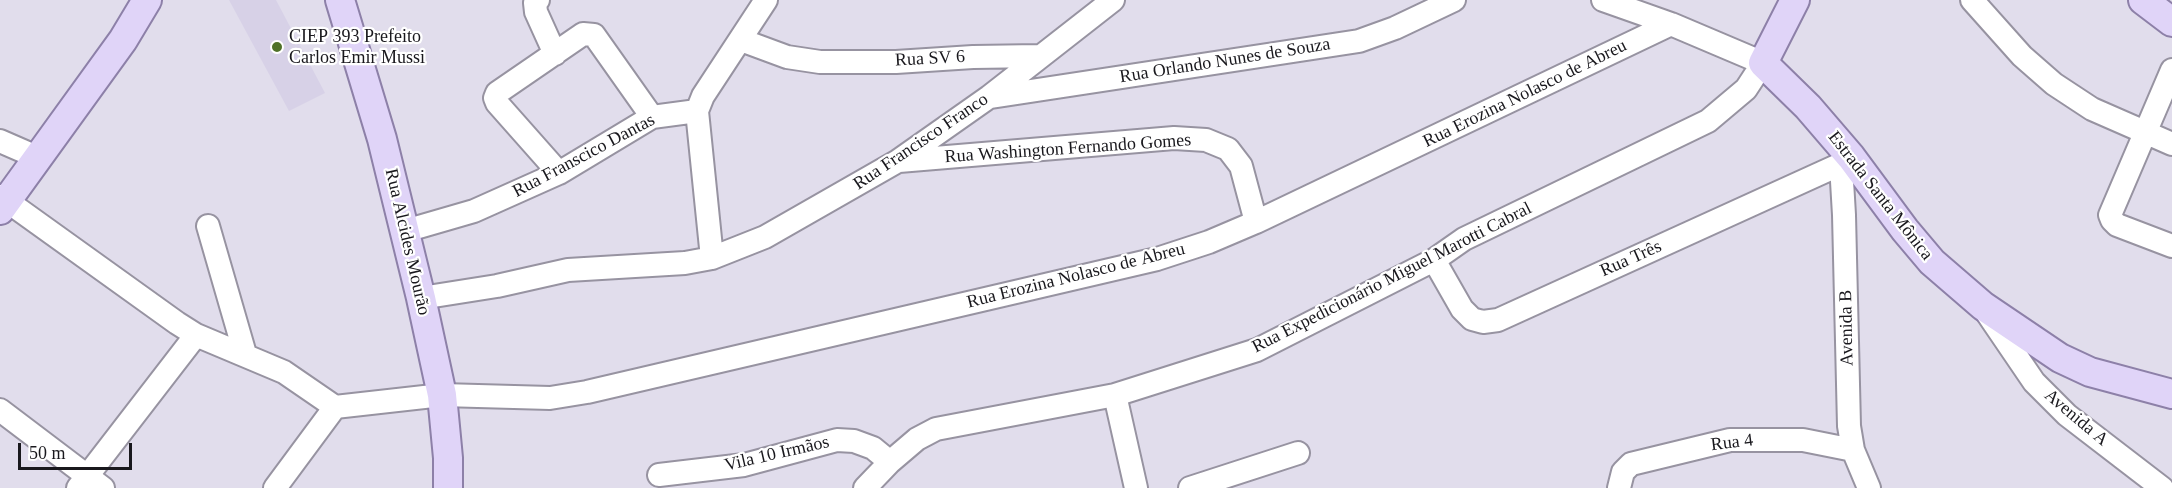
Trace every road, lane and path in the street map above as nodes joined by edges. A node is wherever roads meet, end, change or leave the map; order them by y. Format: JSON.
{"nodes":[{"id":1,"x":147,"y":0,"type":"edge"},
{"id":2,"x":340,"y":0,"type":"edge"},
{"id":3,"x":538,"y":0,"type":"edge"},
{"id":4,"x":766,"y":0,"type":"edge"},
{"id":5,"x":1113,"y":0,"type":"edge"},
{"id":6,"x":1454,"y":0,"type":"edge"},
{"id":7,"x":1603,"y":0,"type":"edge"},
{"id":8,"x":1795,"y":0,"type":"edge"},
{"id":9,"x":1972,"y":0,"type":"edge"},
{"id":10,"x":2143,"y":0,"type":"edge"},
{"id":11,"x":2172,"y":22,"type":"edge"},
{"id":12,"x":1671,"y":24,"type":"junction"},
{"id":13,"x":741,"y":40,"type":"junction"},
{"id":14,"x":555,"y":54,"type":"junction"},
{"id":15,"x":1039,"y":56,"type":"junction"},
{"id":16,"x":1762,"y":63,"type":"junction"},
{"id":17,"x":2172,"y":70,"type":"edge"},
{"id":18,"x":989,"y":97,"type":"junction"},
{"id":19,"x":697,"y":111,"type":"junction"},
{"id":20,"x":652,"y":117,"type":"junction"},
{"id":21,"x":2146,"y":133,"type":"junction"},
{"id":22,"x":0,"y":141,"type":"edge"},
{"id":23,"x":2172,"y":144,"type":"edge"},
{"id":24,"x":39,"y":158,"type":"junction"},
{"id":25,"x":898,"y":161,"type":"junction"},
{"id":26,"x":1846,"y":161,"type":"junction"},
{"id":27,"x":559,"y":173,"type":"junction"},
{"id":28,"x":2,"y":202,"type":"edge"},
{"id":29,"x":1256,"y":222,"type":"junction"},
{"id":30,"x":208,"y":226,"type":"dead end"},
{"id":31,"x":405,"y":231,"type":"junction"},
{"id":32,"x":2172,"y":246,"type":"edge"},
{"id":33,"x":712,"y":258,"type":"junction"},
{"id":34,"x":1434,"y":260,"type":"junction"},
{"id":35,"x":421,"y":298,"type":"junction"},
{"id":36,"x":1983,"y":306,"type":"junction"},
{"id":37,"x":196,"y":335,"type":"junction"},
{"id":38,"x":245,"y":354,"type":"junction"},
{"id":39,"x":2172,"y":394,"type":"edge"},
{"id":40,"x":442,"y":395,"type":"junction"},
{"id":41,"x":1115,"y":396,"type":"junction"},
{"id":42,"x":335,"y":407,"type":"junction"},
{"id":43,"x":0,"y":411,"type":"edge"},
{"id":44,"x":1853,"y":450,"type":"junction"},
{"id":45,"x":1298,"y":453,"type":"dead end"},
{"id":46,"x":890,"y":462,"type":"junction"},
{"id":47,"x":658,"y":475,"type":"dead end"},
{"id":48,"x":89,"y":484,"type":"edge"},
{"id":49,"x":1620,"y":484,"type":"edge"},
{"id":50,"x":275,"y":488,"type":"edge"},
{"id":51,"x":448,"y":488,"type":"edge"},
{"id":52,"x":865,"y":488,"type":"edge"},
{"id":53,"x":1136,"y":488,"type":"edge"},
{"id":54,"x":1190,"y":488,"type":"edge"},
{"id":55,"x":1869,"y":488,"type":"edge"},
{"id":56,"x":2162,"y":488,"type":"edge"}],
"edges":[{"from":1,"to":24,"type":"main road"},
{"from":2,"to":31,"type":"main road","name":"Rua Alcides Mourão"},
{"from":3,"to":14,"type":"street"},
{"from":4,"to":13,"type":"street"},
{"from":5,"to":15,"type":"street","name":"Rua Francisco Franco"},
{"from":6,"to":18,"type":"street","name":"Rua Orlando Nunes de Souza"},
{"from":7,"to":12,"type":"street"},
{"from":8,"to":16,"type":"main road"},
{"from":9,"to":21,"type":"street"},
{"from":10,"to":11,"type":"main road"},
{"from":12,"to":16,"type":"street"},
{"from":12,"to":29,"type":"street","name":"Rua Erozina Nolasco de Abreu"},
{"from":13,"to":15,"type":"street","name":"Rua SV 6"},
{"from":13,"to":19,"type":"street"},
{"from":14,"to":20,"type":"street"},
{"from":14,"to":27,"type":"street"},
{"from":15,"to":18,"type":"street","name":"Rua Francisco Franco"},
{"from":16,"to":26,"type":"main road","name":"Estrada Santa Mônica"},
{"from":16,"to":34,"type":"street","name":"Rua Expedicionário Miguel Marotti Cabral"},
{"from":17,"to":21,"type":"street"},
{"from":18,"to":25,"type":"street","name":"Rua Francisco Franco"},
{"from":19,"to":20,"type":"street","name":"Rua Franscico Dantas"},
{"from":19,"to":33,"type":"street"},
{"from":20,"to":27,"type":"street","name":"Rua Franscico Dantas"},
{"from":21,"to":23,"type":"street"},
{"from":21,"to":32,"type":"street"},
{"from":22,"to":24,"type":"street"},
{"from":24,"to":28,"type":"main road"},
{"from":25,"to":29,"type":"street","name":"Rua Washington Fernando Gomes"},
{"from":25,"to":33,"type":"street","name":"Rua Francisco Franco"},
{"from":26,"to":34,"type":"street","name":"Rua Três"},
{"from":26,"to":36,"type":"main road","name":"Estrada Santa Mônica"},
{"from":26,"to":44,"type":"street","name":"Avenida B"},
{"from":27,"to":31,"type":"street","name":"Rua Franscico Dantas"},
{"from":28,"to":37,"type":"street"},
{"from":29,"to":40,"type":"street","name":"Rua Erozina Nolasco de Abreu"},
{"from":30,"to":38,"type":"street"},
{"from":31,"to":35,"type":"main road","name":"Rua Alcides Mourão"},
{"from":33,"to":35,"type":"street","name":"Rua Francisco Franco"},
{"from":34,"to":41,"type":"street","name":"Rua Expedicionário Miguel Marotti Cabral"},
{"from":35,"to":40,"type":"main road","name":"Rua Alcides Mourão"},
{"from":36,"to":39,"type":"main road","name":"Estrada Santa Mônica"},
{"from":36,"to":56,"type":"street","name":"Avenida A"},
{"from":37,"to":38,"type":"street"},
{"from":37,"to":48,"type":"street"},
{"from":38,"to":42,"type":"street"},
{"from":40,"to":42,"type":"street","name":"Rua Erozina Nolasco de Abreu"},
{"from":40,"to":51,"type":"main road","name":"Rua Alcides Mourão"},
{"from":41,"to":46,"type":"street","name":"Rua Expedicionário Miguel Marotti Cabral"},
{"from":41,"to":53,"type":"street"},
{"from":42,"to":50,"type":"street"},
{"from":43,"to":48,"type":"street"},
{"from":44,"to":49,"type":"street","name":"Rua 4"},
{"from":44,"to":55,"type":"street","name":"Avenida B"},
{"from":45,"to":54,"type":"street"},
{"from":46,"to":47,"type":"street","name":"Vila 10 Irmãos"},
{"from":46,"to":52,"type":"street","name":"Rua Expedicionário Miguel Marotti Cabral"}]}
